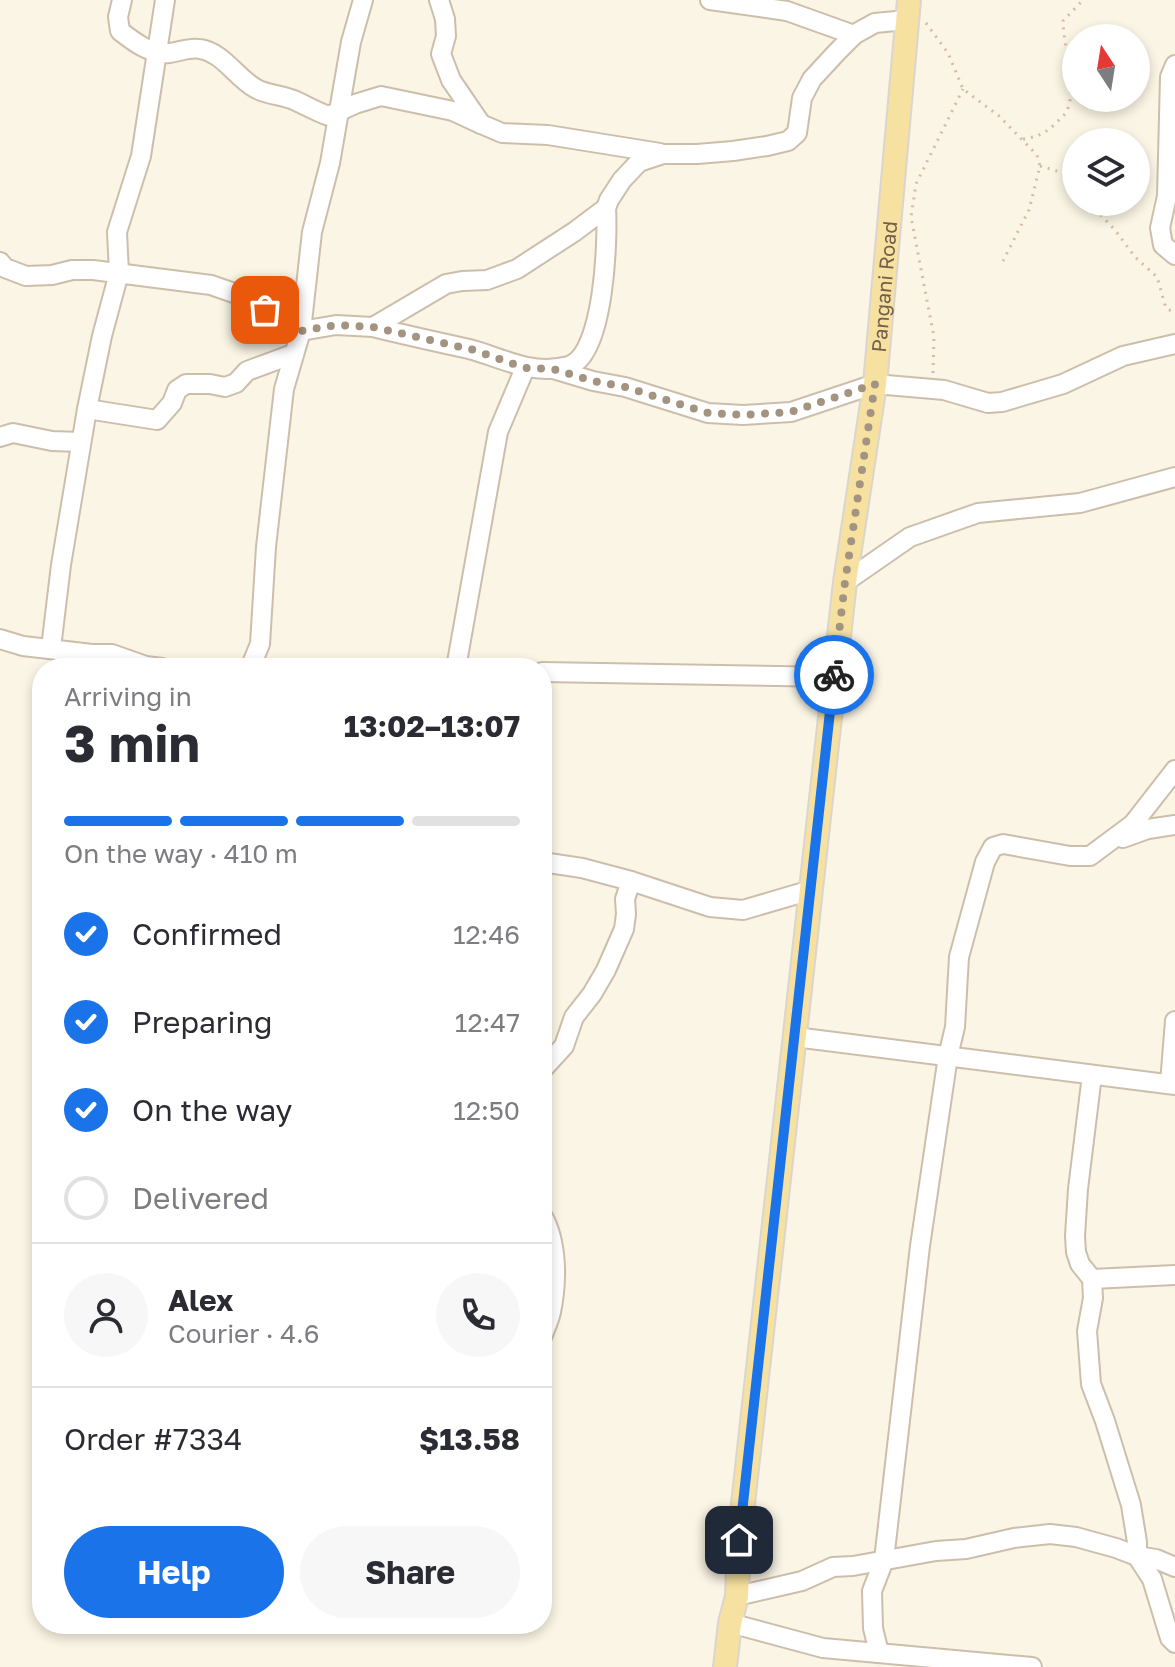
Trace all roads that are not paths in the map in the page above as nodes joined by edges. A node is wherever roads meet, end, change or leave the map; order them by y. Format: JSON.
{"nodes":[{"id":1,"x":122,"y":0,"type":"edge"},
{"id":2,"x":165,"y":0,"type":"edge"},
{"id":3,"x":363,"y":0,"type":"edge"},
{"id":4,"x":439,"y":0,"type":"edge"},
{"id":5,"x":710,"y":0,"type":"edge"},
{"id":6,"x":908,"y":9,"type":"edge"},
{"id":7,"x":854,"y":35,"type":"junction"},
{"id":8,"x":158,"y":53,"type":"junction"},
{"id":9,"x":1175,"y":65,"type":"edge"},
{"id":10,"x":340,"y":112,"type":"junction"},
{"id":11,"x":481,"y":124,"type":"junction"},
{"id":12,"x":663,"y":154,"type":"junction"},
{"id":13,"x":606,"y":208,"type":"junction"},
{"id":14,"x":1175,"y":255,"type":"edge"},
{"id":15,"x":0,"y":262,"type":"edge"},
{"id":16,"x":119,"y":273,"type":"junction"},
{"id":17,"x":373,"y":327,"type":"junction"},
{"id":18,"x":301,"y":331,"type":"junction"},
{"id":19,"x":1175,"y":344,"type":"edge"},
{"id":20,"x":293,"y":354,"type":"junction"},
{"id":21,"x":525,"y":368,"type":"junction"},
{"id":22,"x":553,"y":369,"type":"junction"},
{"id":23,"x":875,"y":384,"type":"junction"},
{"id":24,"x":87,"y":409,"type":"junction"},
{"id":25,"x":0,"y":437,"type":"edge"},
{"id":26,"x":81,"y":442,"type":"junction"},
{"id":27,"x":1175,"y":477,"type":"edge"},
{"id":28,"x":845,"y":582,"type":"junction"},
{"id":29,"x":0,"y":639,"type":"edge"},
{"id":30,"x":51,"y":648,"type":"junction"},
{"id":31,"x":123,"y":658,"type":"edge"},
{"id":32,"x":254,"y":658,"type":"edge"},
{"id":33,"x":458,"y":658,"type":"edge"},
{"id":34,"x":552,"y":672,"type":"edge"},
{"id":35,"x":834,"y":677,"type":"junction"},
{"id":36,"x":1175,"y":770,"type":"edge"},
{"id":37,"x":1175,"y":825,"type":"edge"},
{"id":38,"x":1109,"y":843,"type":"junction"},
{"id":39,"x":552,"y":864,"type":"edge"},
{"id":40,"x":631,"y":881,"type":"junction"},
{"id":41,"x":811,"y":890,"type":"junction"},
{"id":42,"x":1175,"y":1021,"type":"edge"},
{"id":43,"x":795,"y":1037,"type":"junction"},
{"id":44,"x":948,"y":1056,"type":"junction"},
{"id":45,"x":552,"y":1059,"type":"edge"},
{"id":46,"x":1092,"y":1075,"type":"junction"},
{"id":47,"x":1172,"y":1084,"type":"edge"},
{"id":48,"x":552,"y":1246,"type":"edge"},
{"id":49,"x":1175,"y":1275,"type":"edge"},
{"id":50,"x":1092,"y":1279,"type":"junction"},
{"id":51,"x":552,"y":1303,"type":"edge"},
{"id":52,"x":1137,"y":1556,"type":"junction"},
{"id":53,"x":884,"y":1560,"type":"junction"},
{"id":54,"x":1175,"y":1567,"type":"edge"},
{"id":55,"x":737,"y":1596,"type":"junction"},
{"id":56,"x":730,"y":1623,"type":"junction"},
{"id":57,"x":1175,"y":1643,"type":"edge"},
{"id":58,"x":879,"y":1653,"type":"junction"},
{"id":59,"x":725,"y":1667,"type":"edge"},
{"id":60,"x":1032,"y":1667,"type":"edge"}],
"edges":[{"from":1,"to":8,"type":"street"},
{"from":2,"to":8,"type":"street"},
{"from":3,"to":10,"type":"street"},
{"from":4,"to":11,"type":"street"},
{"from":5,"to":7,"type":"street"},
{"from":6,"to":7,"type":"street"},
{"from":6,"to":23,"type":"main road","name":"Pangani Road"},
{"from":7,"to":12,"type":"street"},
{"from":8,"to":10,"type":"street"},
{"from":8,"to":16,"type":"street"},
{"from":9,"to":14,"type":"street"},
{"from":10,"to":11,"type":"street"},
{"from":10,"to":18,"type":"street"},
{"from":11,"to":12,"type":"street"},
{"from":12,"to":13,"type":"street"},
{"from":13,"to":17,"type":"street"},
{"from":13,"to":22,"type":"street"},
{"from":15,"to":16,"type":"street"},
{"from":16,"to":18,"type":"street"},
{"from":16,"to":24,"type":"street"},
{"from":17,"to":18,"type":"street"},
{"from":17,"to":21,"type":"street"},
{"from":18,"to":20,"type":"street"},
{"from":19,"to":23,"type":"street"},
{"from":20,"to":24,"type":"street"},
{"from":20,"to":32,"type":"street"},
{"from":21,"to":22,"type":"street"},
{"from":21,"to":33,"type":"street"},
{"from":22,"to":23,"type":"street"},
{"from":23,"to":28,"type":"main road","name":"Pangani Road"},
{"from":24,"to":26,"type":"street"},
{"from":25,"to":26,"type":"street"},
{"from":26,"to":30,"type":"street"},
{"from":27,"to":28,"type":"street"},
{"from":28,"to":35,"type":"main road","name":"Pangani Road"},
{"from":29,"to":30,"type":"street"},
{"from":30,"to":31,"type":"street"},
{"from":34,"to":35,"type":"street"},
{"from":35,"to":41,"type":"main road","name":"Pangani Road"},
{"from":36,"to":38,"type":"street"},
{"from":37,"to":38,"type":"street"},
{"from":38,"to":44,"type":"street"},
{"from":39,"to":40,"type":"street"},
{"from":40,"to":41,"type":"street"},
{"from":40,"to":45,"type":"street"},
{"from":41,"to":43,"type":"main road","name":"Pangani Road"},
{"from":42,"to":47,"type":"street"},
{"from":43,"to":44,"type":"street"},
{"from":43,"to":55,"type":"main road","name":"Pangani Road"},
{"from":44,"to":46,"type":"street"},
{"from":44,"to":53,"type":"street"},
{"from":46,"to":47,"type":"street"},
{"from":46,"to":50,"type":"street"},
{"from":48,"to":51,"type":"street"},
{"from":49,"to":50,"type":"street"},
{"from":50,"to":52,"type":"street"},
{"from":52,"to":53,"type":"street"},
{"from":52,"to":54,"type":"street"},
{"from":52,"to":57,"type":"street"},
{"from":53,"to":55,"type":"street"},
{"from":53,"to":58,"type":"street"},
{"from":55,"to":56,"type":"main road","name":"Pangani Road"},
{"from":56,"to":58,"type":"street"},
{"from":56,"to":59,"type":"main road","name":"Pangani Road"},
{"from":58,"to":60,"type":"street"}]}
